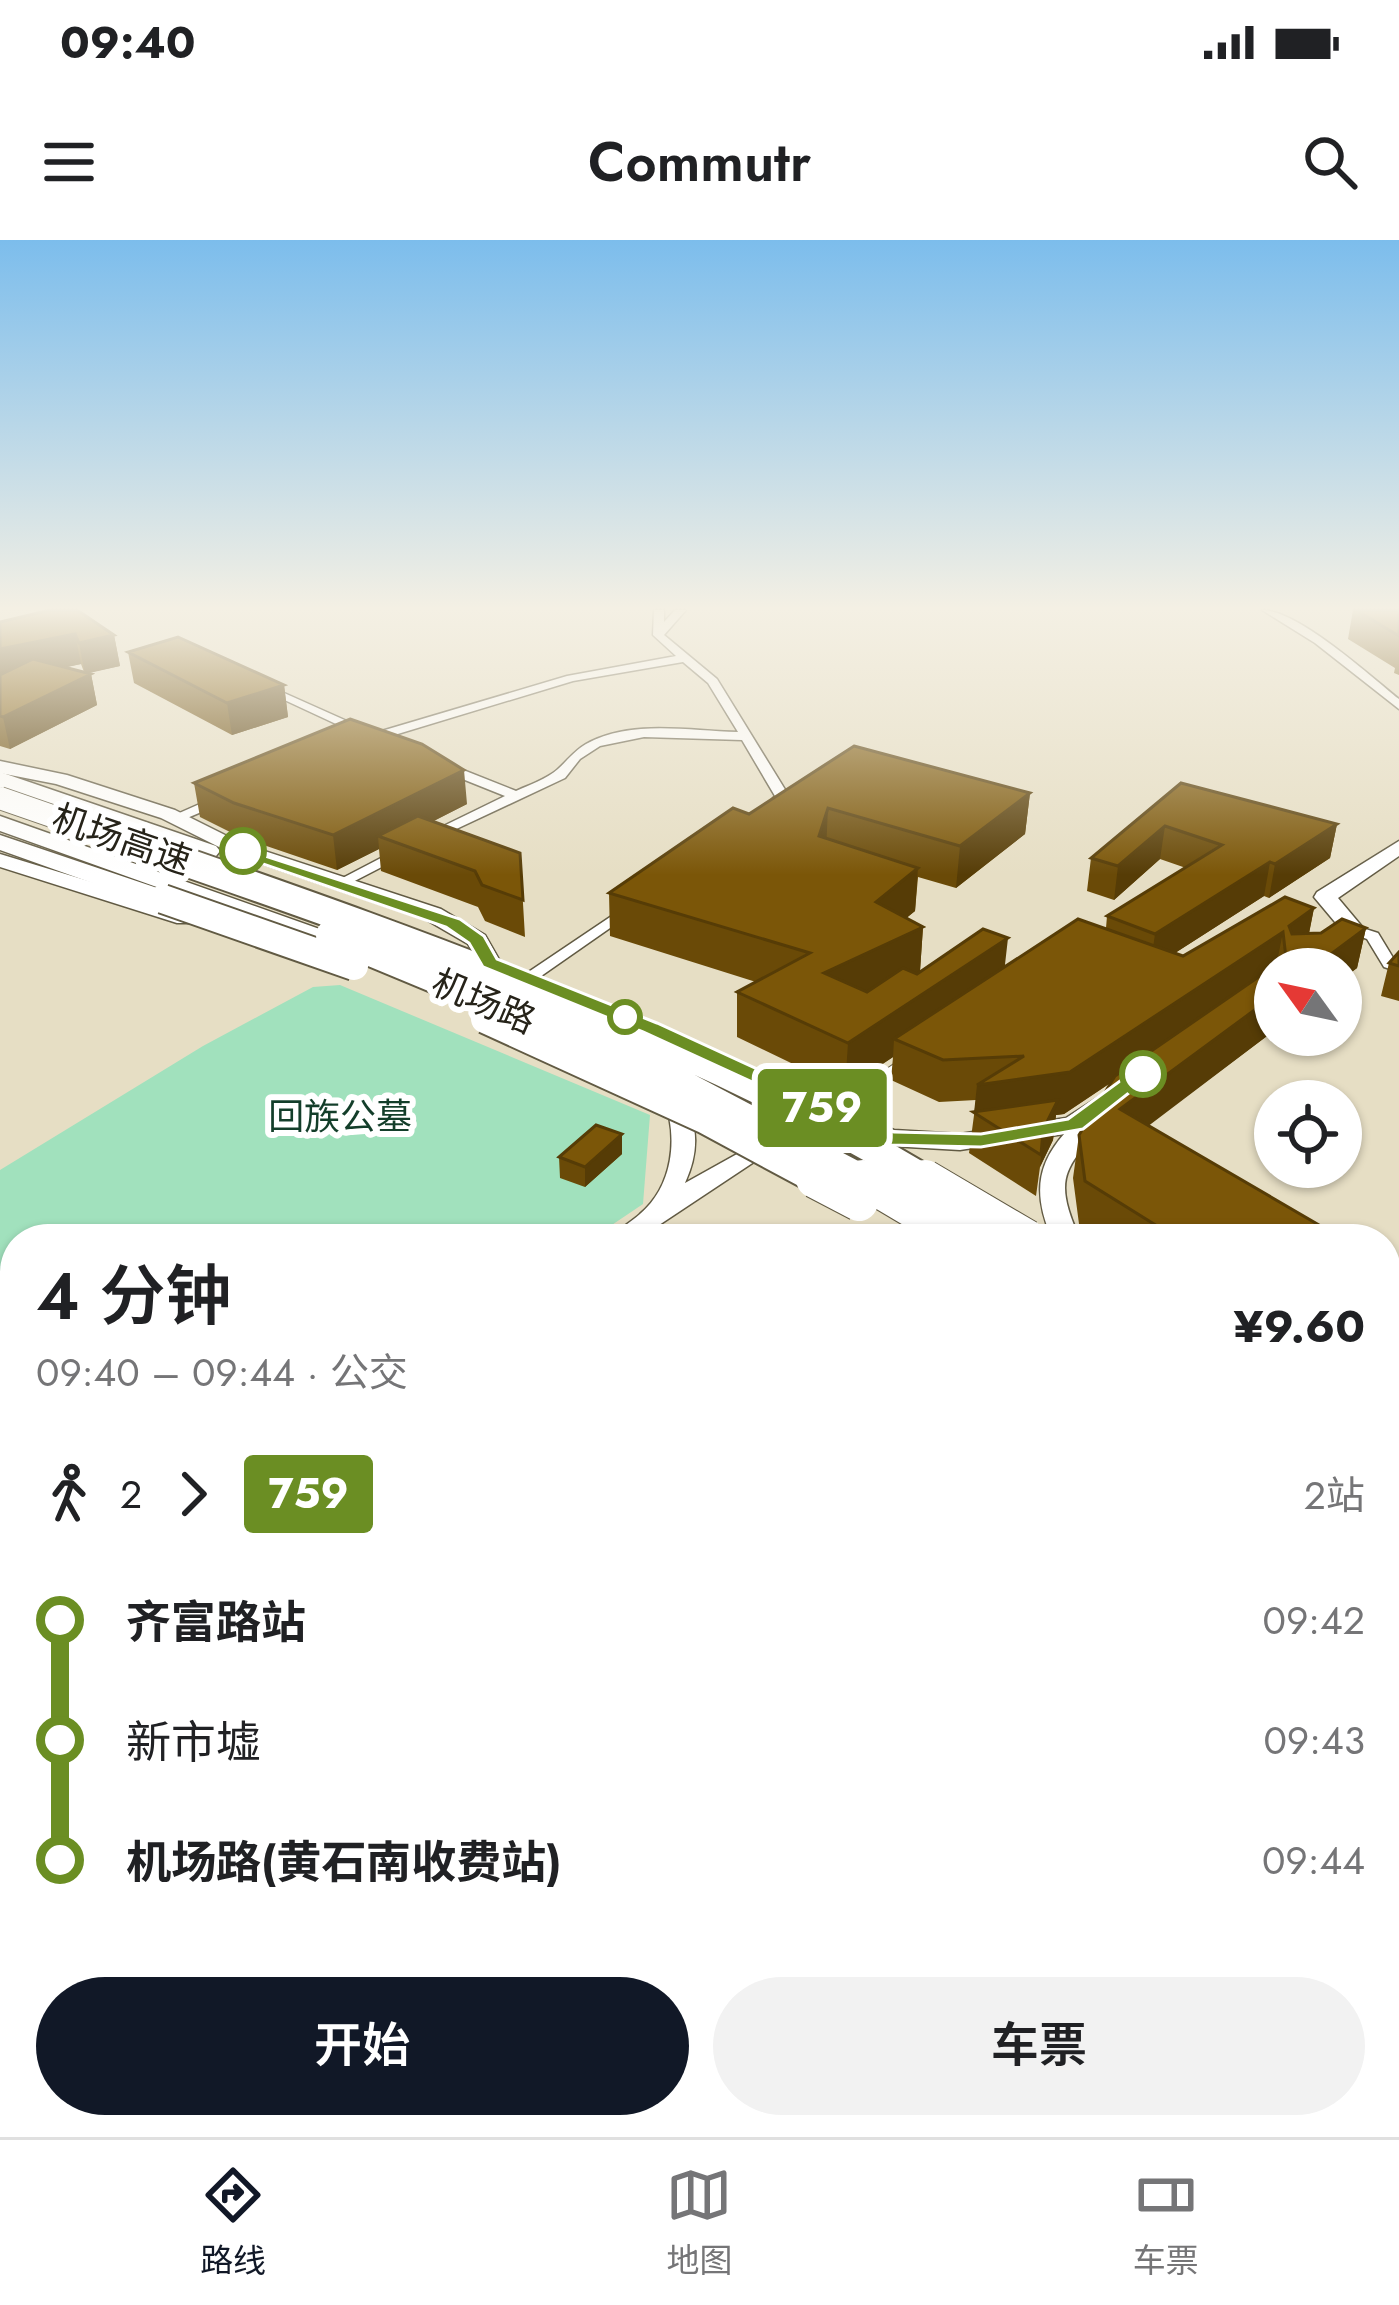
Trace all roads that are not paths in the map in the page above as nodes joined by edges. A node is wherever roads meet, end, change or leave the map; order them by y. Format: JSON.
{"nodes":[{"id":1,"x":280,"y":699,"type":"edge"},
{"id":2,"x":504,"y":699,"type":"edge"},
{"id":3,"x":723,"y":699,"type":"edge"},
{"id":4,"x":746,"y":736,"type":"junction"},
{"id":5,"x":374,"y":738,"type":"junction"},
{"id":6,"x":356,"y":743,"type":"edge"},
{"id":7,"x":396,"y":747,"type":"edge"},
{"id":8,"x":418,"y":756,"type":"edge"},
{"id":9,"x":0,"y":767,"type":"edge"},
{"id":10,"x":0,"y":779,"type":"edge"},
{"id":11,"x":512,"y":794,"type":"junction"},
{"id":12,"x":227,"y":795,"type":"edge"},
{"id":13,"x":0,"y":796,"type":"edge"},
{"id":14,"x":761,"y":816,"type":"edge"},
{"id":15,"x":175,"y":818,"type":"junction"},
{"id":16,"x":0,"y":821,"type":"edge"},
{"id":17,"x":0,"y":842,"type":"edge"},
{"id":18,"x":1399,"y":847,"type":"edge"},
{"id":19,"x":0,"y":860,"type":"edge"},
{"id":20,"x":1399,"y":863,"type":"edge"},
{"id":21,"x":340,"y":883,"type":"junction"},
{"id":22,"x":649,"y":894,"type":"edge"},
{"id":23,"x":1324,"y":902,"type":"junction"},
{"id":24,"x":1358,"y":929,"type":"junction"},
{"id":25,"x":1328,"y":948,"type":"edge"},
{"id":26,"x":1333,"y":948,"type":"edge"},
{"id":27,"x":490,"y":963,"type":"junction"},
{"id":28,"x":395,"y":965,"type":"junction"},
{"id":29,"x":1399,"y":967,"type":"edge"},
{"id":30,"x":529,"y":978,"type":"junction"},
{"id":31,"x":900,"y":1065,"type":"edge"},
{"id":32,"x":668,"y":1084,"type":"junction"},
{"id":33,"x":837,"y":1117,"type":"junction"},
{"id":34,"x":785,"y":1145,"type":"junction"},
{"id":35,"x":652,"y":1224,"type":"edge"},
{"id":36,"x":657,"y":1224,"type":"edge"},
{"id":37,"x":895,"y":1224,"type":"edge"},
{"id":38,"x":916,"y":1224,"type":"edge"},
{"id":39,"x":938,"y":1224,"type":"edge"},
{"id":40,"x":1004,"y":1224,"type":"edge"},
{"id":41,"x":1008,"y":1224,"type":"edge"},
{"id":42,"x":1021,"y":1224,"type":"edge"},
{"id":43,"x":1060,"y":1224,"type":"edge"}],
"edges":[{"from":1,"to":5,"type":"street"},
{"from":2,"to":5,"type":"street"},
{"from":3,"to":4,"type":"street"},
{"from":4,"to":11,"type":"street"},
{"from":4,"to":14,"type":"street"},
{"from":5,"to":6,"type":"street"},
{"from":5,"to":7,"type":"street"},
{"from":8,"to":11,"type":"street"},
{"from":9,"to":15,"type":"main road"},
{"from":10,"to":41,"type":"highway","bridge":true},
{"from":11,"to":21,"type":"street"},
{"from":12,"to":15,"type":"street"},
{"from":13,"to":27,"type":"highway","name":"机场路"},
{"from":13,"to":40,"type":"highway","name":"机场高速","bridge":true},
{"from":15,"to":21,"type":"main road"},
{"from":16,"to":28,"type":"highway","name":"机场路"},
{"from":16,"to":39,"type":"highway","name":"机场高速","bridge":true},
{"from":17,"to":37,"type":"highway","bridge":true},
{"from":18,"to":23,"type":"main road"},
{"from":19,"to":28,"type":"main road"},
{"from":20,"to":23,"type":"main road"},
{"from":21,"to":27,"type":"main road"},
{"from":22,"to":30,"type":"street"},
{"from":23,"to":24,"type":"main road"},
{"from":24,"to":25,"type":"main road"},
{"from":24,"to":26,"type":"main road"},
{"from":24,"to":29,"type":"street"},
{"from":27,"to":30,"type":"highway","name":"机场路"},
{"from":28,"to":32,"type":"highway","name":"机场路"},
{"from":30,"to":33,"type":"highway","name":"机场路"},
{"from":31,"to":33,"type":"lane"},
{"from":32,"to":34,"type":"highway","name":"机场路"},
{"from":32,"to":35,"type":"street"},
{"from":33,"to":34,"type":"street"},
{"from":33,"to":42,"type":"highway","name":"机场路"},
{"from":33,"to":43,"type":"main road"},
{"from":34,"to":36,"type":"street"},
{"from":34,"to":38,"type":"highway","name":"机场路"}]}
